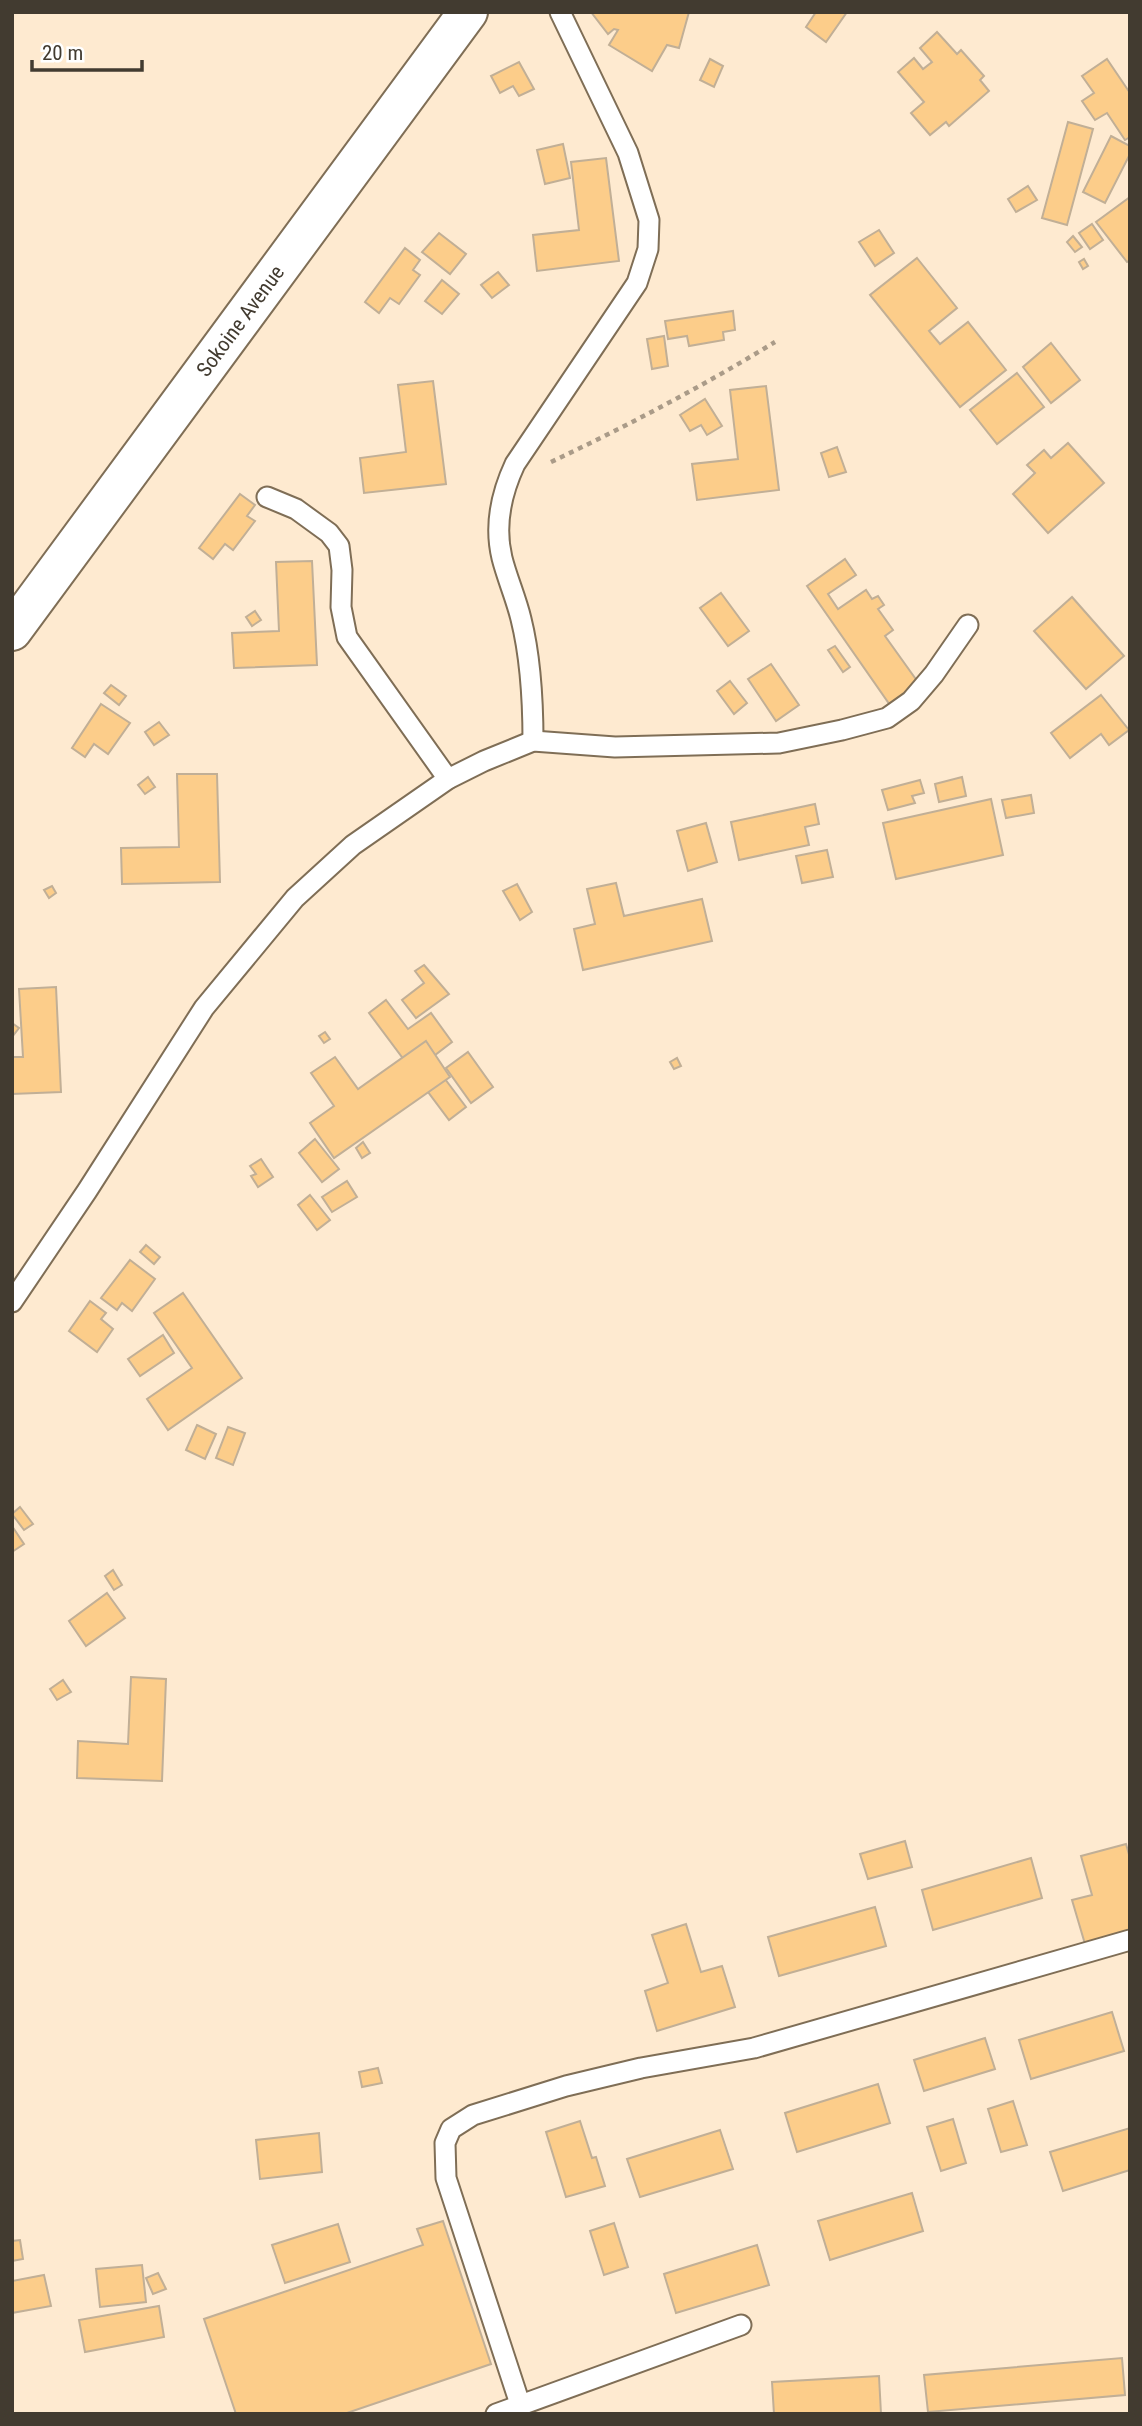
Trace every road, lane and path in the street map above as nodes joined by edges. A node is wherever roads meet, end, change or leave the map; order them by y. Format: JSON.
{"nodes":[{"id":1,"x":468,"y":12,"type":"edge"},
{"id":2,"x":560,"y":12,"type":"edge"},
{"id":3,"x":775,"y":342,"type":"dead end"},
{"id":4,"x":506,"y":483,"type":"junction"},
{"id":5,"x":267,"y":497,"type":"dead end"},
{"id":6,"x":968,"y":625,"type":"dead end"},
{"id":7,"x":12,"y":631,"type":"edge"},
{"id":8,"x":534,"y":741,"type":"junction"},
{"id":9,"x":448,"y":779,"type":"junction"},
{"id":10,"x":12,"y":1302,"type":"edge"},
{"id":11,"x":1130,"y":1940,"type":"edge"},
{"id":12,"x":741,"y":2325,"type":"dead end"},
{"id":13,"x":520,"y":2404,"type":"junction"},
{"id":14,"x":496,"y":2414,"type":"edge"}],
"edges":[{"from":1,"to":7,"type":"street","name":"Sokoine Avenue"},
{"from":2,"to":4,"type":"lane"},
{"from":3,"to":4,"type":"path"},
{"from":4,"to":8,"type":"lane"},
{"from":5,"to":9,"type":"lane"},
{"from":6,"to":8,"type":"lane"},
{"from":8,"to":9,"type":"lane"},
{"from":9,"to":10,"type":"lane"},
{"from":11,"to":13,"type":"lane"},
{"from":12,"to":13,"type":"lane"},
{"from":13,"to":14,"type":"lane"}]}
